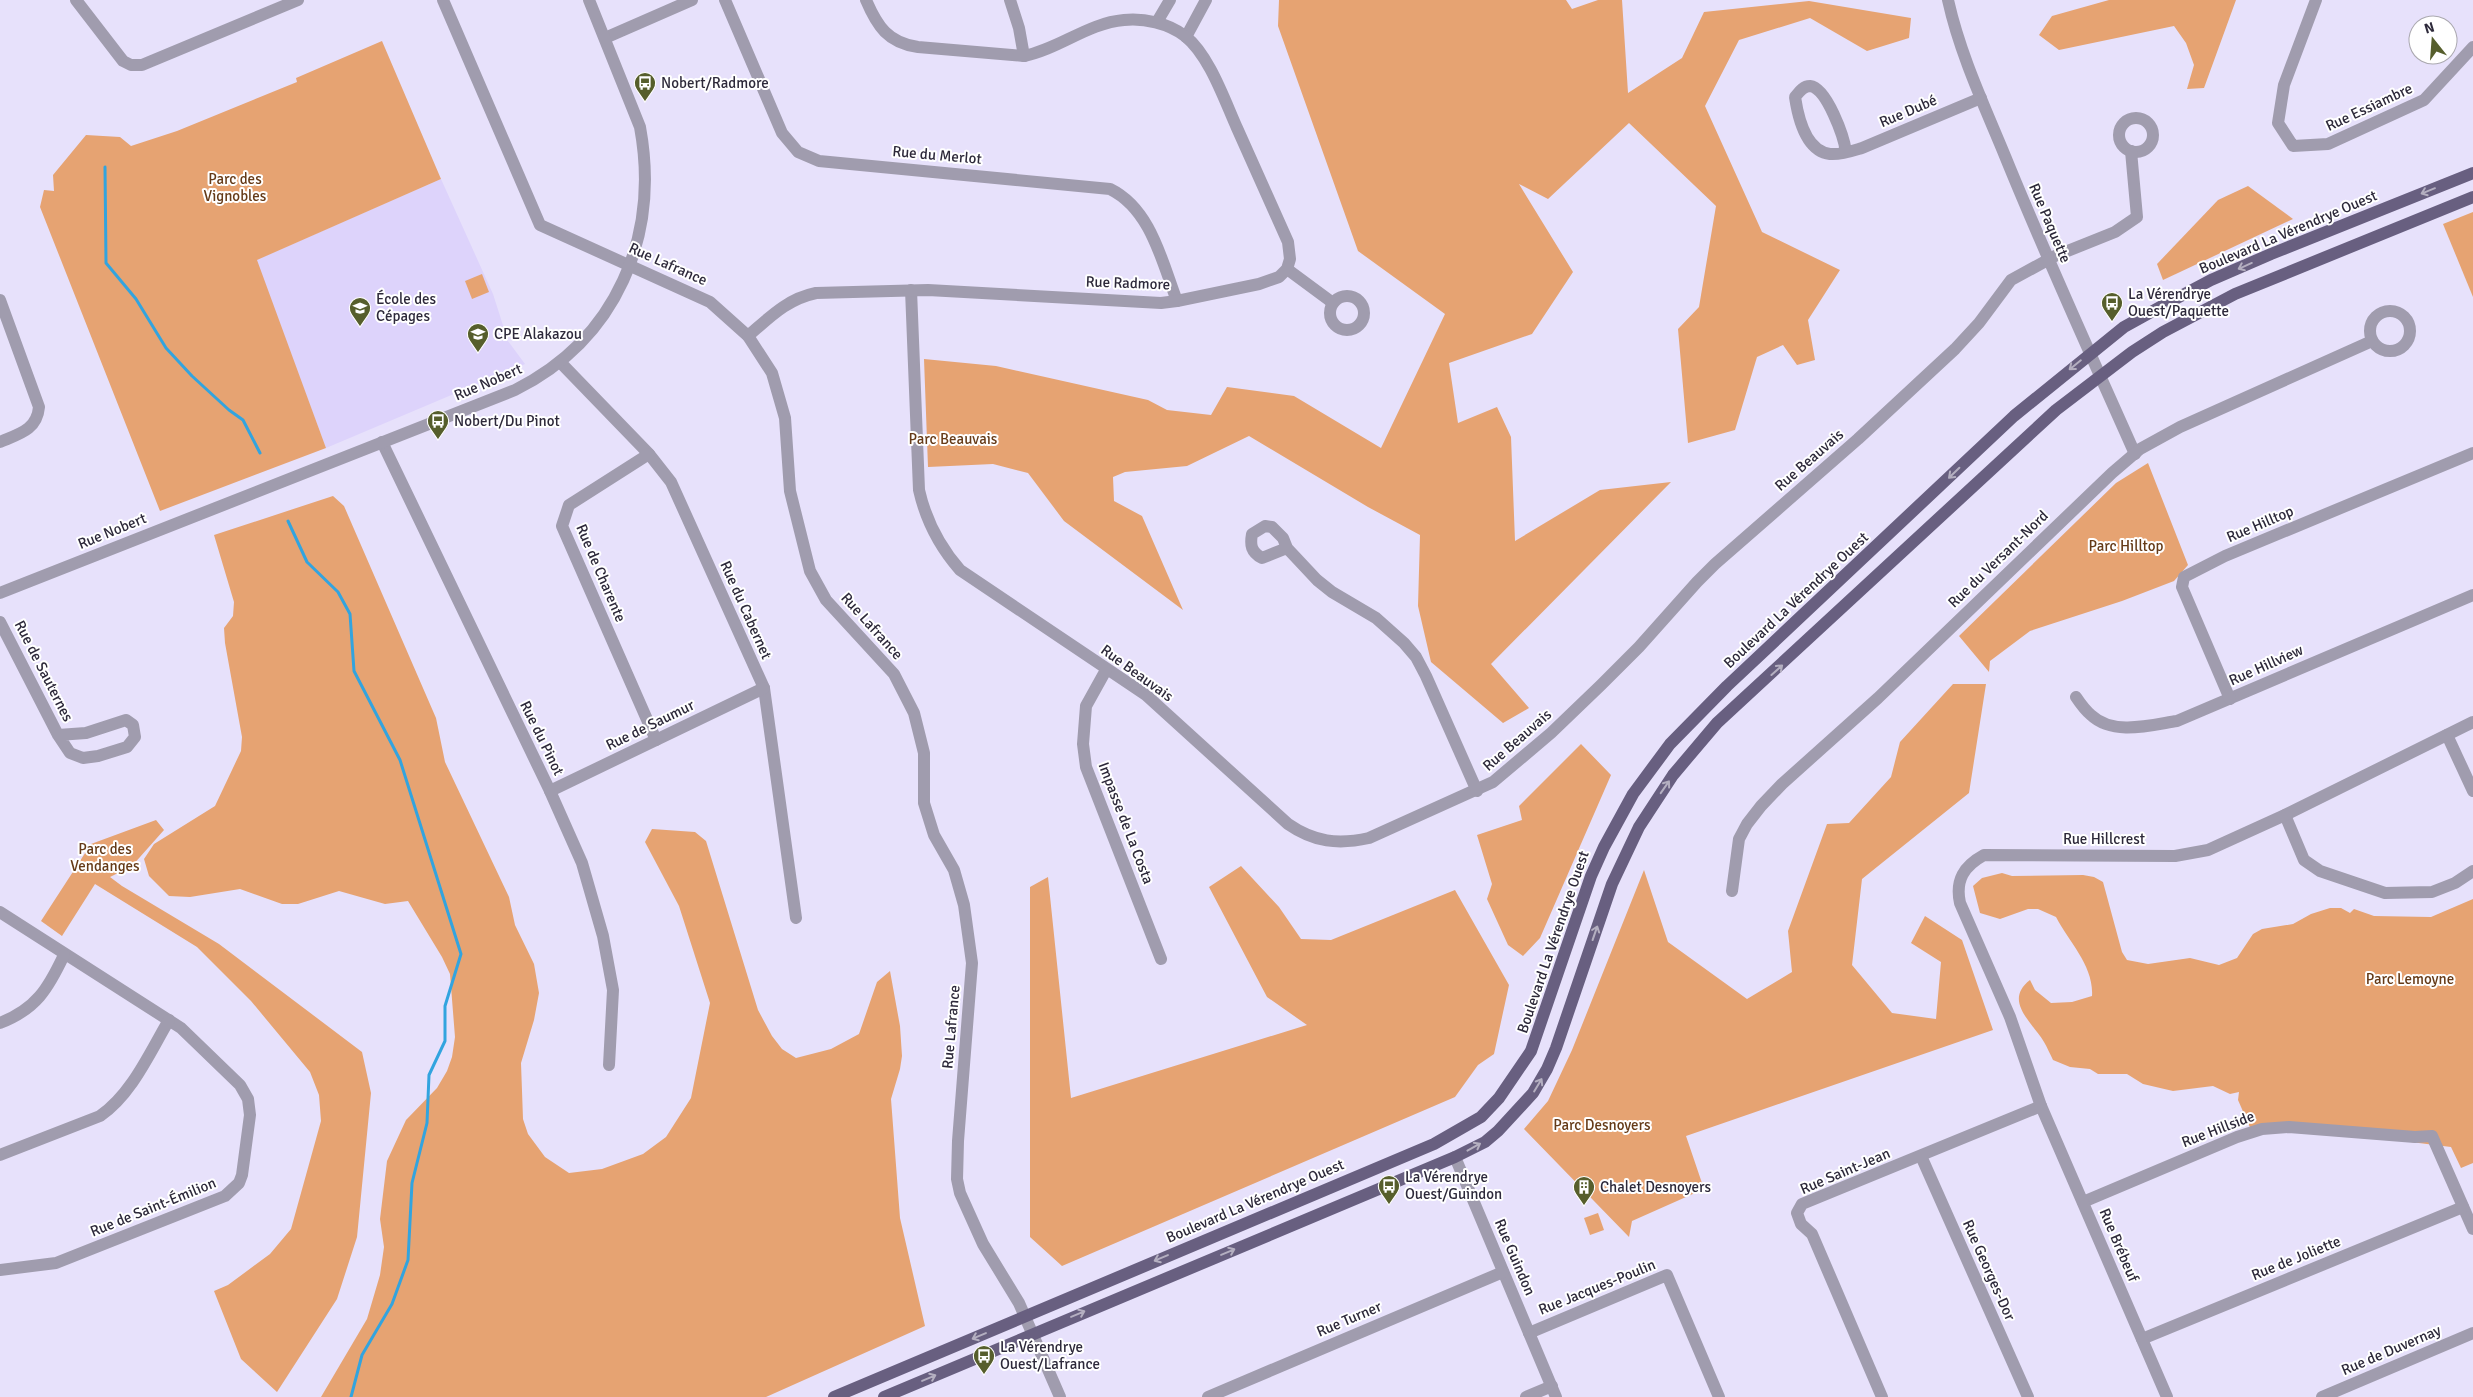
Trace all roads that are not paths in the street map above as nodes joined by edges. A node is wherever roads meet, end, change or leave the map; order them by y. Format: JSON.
{"nodes":[{"id":1,"x":76,"y":0,"type":"edge"},
{"id":2,"x":298,"y":0,"type":"edge"},
{"id":3,"x":443,"y":0,"type":"edge"},
{"id":4,"x":589,"y":0,"type":"edge"},
{"id":5,"x":692,"y":0,"type":"edge"},
{"id":6,"x":725,"y":0,"type":"edge"},
{"id":7,"x":866,"y":0,"type":"edge"},
{"id":8,"x":1010,"y":0,"type":"edge"},
{"id":9,"x":1170,"y":0,"type":"edge"},
{"id":10,"x":1206,"y":0,"type":"edge"},
{"id":11,"x":1948,"y":0,"type":"edge"},
{"id":12,"x":2316,"y":0,"type":"edge"},
{"id":13,"x":1157,"y":22,"type":"junction"},
{"id":14,"x":1186,"y":37,"type":"junction"},
{"id":15,"x":604,"y":38,"type":"junction"},
{"id":16,"x":2473,"y":47,"type":"edge"},
{"id":17,"x":1024,"y":56,"type":"junction"},
{"id":18,"x":1981,"y":98,"type":"junction"},
{"id":19,"x":2131,"y":151,"type":"dead end"},
{"id":20,"x":1846,"y":152,"type":"junction"},
{"id":21,"x":2473,"y":173,"type":"edge"},
{"id":22,"x":2473,"y":197,"type":"edge"},
{"id":23,"x":2047,"y":260,"type":"junction"},
{"id":24,"x":630,"y":265,"type":"junction"},
{"id":25,"x":1286,"y":269,"type":"junction"},
{"id":26,"x":911,"y":290,"type":"junction"},
{"id":27,"x":0,"y":300,"type":"edge"},
{"id":28,"x":1177,"y":301,"type":"junction"},
{"id":29,"x":1333,"y":302,"type":"dead end"},
{"id":30,"x":748,"y":336,"type":"junction"},
{"id":31,"x":2372,"y":341,"type":"dead end"},
{"id":32,"x":2091,"y":352,"type":"junction"},
{"id":33,"x":560,"y":362,"type":"junction"},
{"id":34,"x":2100,"y":375,"type":"junction"},
{"id":35,"x":0,"y":442,"type":"edge"},
{"id":36,"x":382,"y":442,"type":"junction"},
{"id":37,"x":2473,"y":453,"type":"edge"},
{"id":38,"x":649,"y":454,"type":"junction"},
{"id":39,"x":2135,"y":454,"type":"junction"},
{"id":40,"x":1287,"y":548,"type":"dead end"},
{"id":41,"x":0,"y":593,"type":"edge"},
{"id":42,"x":2473,"y":595,"type":"edge"},
{"id":43,"x":0,"y":622,"type":"edge"},
{"id":44,"x":1106,"y":670,"type":"junction"},
{"id":45,"x":764,"y":688,"type":"junction"},
{"id":46,"x":2076,"y":697,"type":"dead end"},
{"id":47,"x":2230,"y":700,"type":"junction"},
{"id":48,"x":2473,"y":722,"type":"edge"},
{"id":49,"x":58,"y":735,"type":"junction"},
{"id":50,"x":2447,"y":735,"type":"junction"},
{"id":51,"x":656,"y":740,"type":"junction"},
{"id":52,"x":550,"y":791,"type":"junction"},
{"id":53,"x":1477,"y":791,"type":"junction"},
{"id":54,"x":2473,"y":791,"type":"edge"},
{"id":55,"x":2285,"y":815,"type":"junction"},
{"id":56,"x":2473,"y":871,"type":"edge"},
{"id":57,"x":1732,"y":891,"type":"dead end"},
{"id":58,"x":0,"y":912,"type":"edge"},
{"id":59,"x":796,"y":918,"type":"dead end"},
{"id":60,"x":64,"y":955,"type":"junction"},
{"id":61,"x":1161,"y":959,"type":"dead end"},
{"id":62,"x":170,"y":1020,"type":"junction"},
{"id":63,"x":0,"y":1023,"type":"edge"},
{"id":64,"x":609,"y":1065,"type":"dead end"},
{"id":65,"x":2041,"y":1106,"type":"junction"},
{"id":66,"x":0,"y":1155,"type":"edge"},
{"id":67,"x":1921,"y":1156,"type":"junction"},
{"id":68,"x":1454,"y":1157,"type":"junction"},
{"id":69,"x":2083,"y":1202,"type":"junction"},
{"id":70,"x":2463,"y":1207,"type":"junction"},
{"id":71,"x":2473,"y":1229,"type":"edge"},
{"id":72,"x":0,"y":1270,"type":"edge"},
{"id":73,"x":1503,"y":1272,"type":"junction"},
{"id":74,"x":1024,"y":1317,"type":"junction"},
{"id":75,"x":1033,"y":1333,"type":"junction"},
{"id":76,"x":1529,"y":1333,"type":"junction"},
{"id":77,"x":2473,"y":1333,"type":"edge"},
{"id":78,"x":2142,"y":1339,"type":"junction"},
{"id":79,"x":1554,"y":1391,"type":"edge"},
{"id":80,"x":834,"y":1397,"type":"edge"},
{"id":81,"x":884,"y":1397,"type":"edge"},
{"id":82,"x":1060,"y":1397,"type":"edge"},
{"id":83,"x":1208,"y":1397,"type":"edge"},
{"id":84,"x":1526,"y":1397,"type":"edge"},
{"id":85,"x":1719,"y":1397,"type":"edge"},
{"id":86,"x":1882,"y":1397,"type":"edge"},
{"id":87,"x":2028,"y":1397,"type":"edge"},
{"id":88,"x":2167,"y":1397,"type":"edge"},
{"id":89,"x":2322,"y":1397,"type":"edge"}],
"edges":[{"from":1,"to":2,"type":"street"},
{"from":3,"to":24,"type":"street","name":"Rue Lafrance"},
{"from":4,"to":15,"type":"street","name":"Rue Nobert"},
{"from":5,"to":15,"type":"street"},
{"from":6,"to":28,"type":"street","name":"Rue du Merlot"},
{"from":7,"to":17,"type":"street"},
{"from":8,"to":17,"type":"street"},
{"from":9,"to":13,"type":"street"},
{"from":10,"to":14,"type":"street"},
{"from":11,"to":18,"type":"street","name":"Rue Paquette"},
{"from":12,"to":16,"type":"street","name":"Rue Essiambre"},
{"from":13,"to":14,"type":"street"},
{"from":13,"to":17,"type":"street"},
{"from":14,"to":25,"type":"street"},
{"from":15,"to":24,"type":"street","name":"Rue Nobert"},
{"from":18,"to":20,"type":"street","name":"Rue Dubé"},
{"from":18,"to":23,"type":"street","name":"Rue Paquette"},
{"from":19,"to":23,"type":"street","name":"Rue Beauvais"},
{"from":20,"to":20,"type":"street","name":"Rue Dubé"},
{"from":21,"to":32,"type":"main road","name":"Boulevard La Vérendrye Ouest","one_way":true},
{"from":22,"to":34,"type":"main road"},
{"from":23,"to":32,"type":"street","name":"Rue Paquette"},
{"from":23,"to":53,"type":"street","name":"Rue Beauvais"},
{"from":24,"to":30,"type":"street","name":"Rue Lafrance"},
{"from":24,"to":33,"type":"street","name":"Rue Nobert"},
{"from":25,"to":28,"type":"street","name":"Rue Radmore"},
{"from":25,"to":29,"type":"street"},
{"from":26,"to":28,"type":"street","name":"Rue Radmore"},
{"from":26,"to":30,"type":"street","name":"Rue Radmore"},
{"from":26,"to":44,"type":"street","name":"Rue Beauvais"},
{"from":27,"to":35,"type":"street"},
{"from":30,"to":74,"type":"street","name":"Rue Lafrance"},
{"from":31,"to":39,"type":"street","name":"Rue du Versant-Nord"},
{"from":32,"to":34,"type":"street","name":"Rue Paquette"},
{"from":32,"to":74,"type":"main road","name":"Boulevard La Vérendrye Ouest","one_way":true},
{"from":33,"to":36,"type":"street","name":"Rue Nobert"},
{"from":33,"to":38,"type":"street","name":"Rue du Cabernet"},
{"from":34,"to":39,"type":"street","name":"Rue Paquette"},
{"from":68,"to":34,"type":"main road","one_way":true},
{"from":36,"to":41,"type":"street","name":"Rue Nobert"},
{"from":36,"to":52,"type":"street","name":"Rue du Pinot"},
{"from":37,"to":47,"type":"street","name":"Rue Hilltop"},
{"from":38,"to":45,"type":"street","name":"Rue du Cabernet"},
{"from":38,"to":51,"type":"street","name":"Rue de Charente"},
{"from":39,"to":57,"type":"street","name":"Rue du Versant-Nord"},
{"from":40,"to":53,"type":"street"},
{"from":42,"to":47,"type":"street","name":"Rue Hillview"},
{"from":43,"to":49,"type":"street","name":"Rue de Sauternes"},
{"from":44,"to":53,"type":"street","name":"Rue Beauvais"},
{"from":44,"to":61,"type":"street","name":"Impasse de La Costa"},
{"from":45,"to":51,"type":"street","name":"Rue de Saumur"},
{"from":45,"to":59,"type":"street","name":"Rue du Cabernet"},
{"from":46,"to":47,"type":"street","name":"Rue Hillview"},
{"from":48,"to":50,"type":"street","name":"Rue Hillcrest"},
{"from":49,"to":49,"type":"street","name":"Rue de Sauternes"},
{"from":50,"to":54,"type":"street"},
{"from":50,"to":55,"type":"street","name":"Rue Hillcrest"},
{"from":51,"to":52,"type":"street","name":"Rue de Saumur"},
{"from":52,"to":64,"type":"street","name":"Rue du Pinot"},
{"from":55,"to":56,"type":"street"},
{"from":55,"to":65,"type":"street","name":"Rue Hillcrest"},
{"from":58,"to":60,"type":"street","name":"Rue de Saint-Émilion"},
{"from":60,"to":62,"type":"street","name":"Rue de Saint-Émilion"},
{"from":60,"to":63,"type":"street"},
{"from":62,"to":66,"type":"street"},
{"from":62,"to":72,"type":"street","name":"Rue de Saint-Émilion"},
{"from":65,"to":67,"type":"street","name":"Rue Saint-Jean"},
{"from":65,"to":69,"type":"street","name":"Rue Brébeuf"},
{"from":67,"to":86,"type":"street","name":"Rue Saint-Jean"},
{"from":67,"to":87,"type":"street","name":"Rue Georges-Dor"},
{"from":68,"to":73,"type":"street","name":"Rue Guindon"},
{"from":75,"to":68,"type":"main road","one_way":true},
{"from":69,"to":70,"type":"street","name":"Rue Hillside"},
{"from":69,"to":78,"type":"street","name":"Rue Brébeuf"},
{"from":70,"to":71,"type":"street"},
{"from":70,"to":78,"type":"street","name":"Rue de Joliette"},
{"from":73,"to":76,"type":"street","name":"Rue Guindon"},
{"from":73,"to":83,"type":"street","name":"Rue Turner"},
{"from":74,"to":75,"type":"street","name":"Rue Lafrance"},
{"from":74,"to":80,"type":"main road","name":"Boulevard La Vérendrye Ouest","one_way":true},
{"from":81,"to":75,"type":"main road","one_way":true},
{"from":75,"to":82,"type":"street","name":"Rue Lafrance"},
{"from":76,"to":79,"type":"street","name":"Rue Guindon"},
{"from":76,"to":85,"type":"street","name":"Rue Jacques-Poulin"},
{"from":77,"to":89,"type":"street","name":"Rue de Duvernay"},
{"from":78,"to":88,"type":"street","name":"Rue Brébeuf"},
{"from":79,"to":84,"type":"street"}]}
